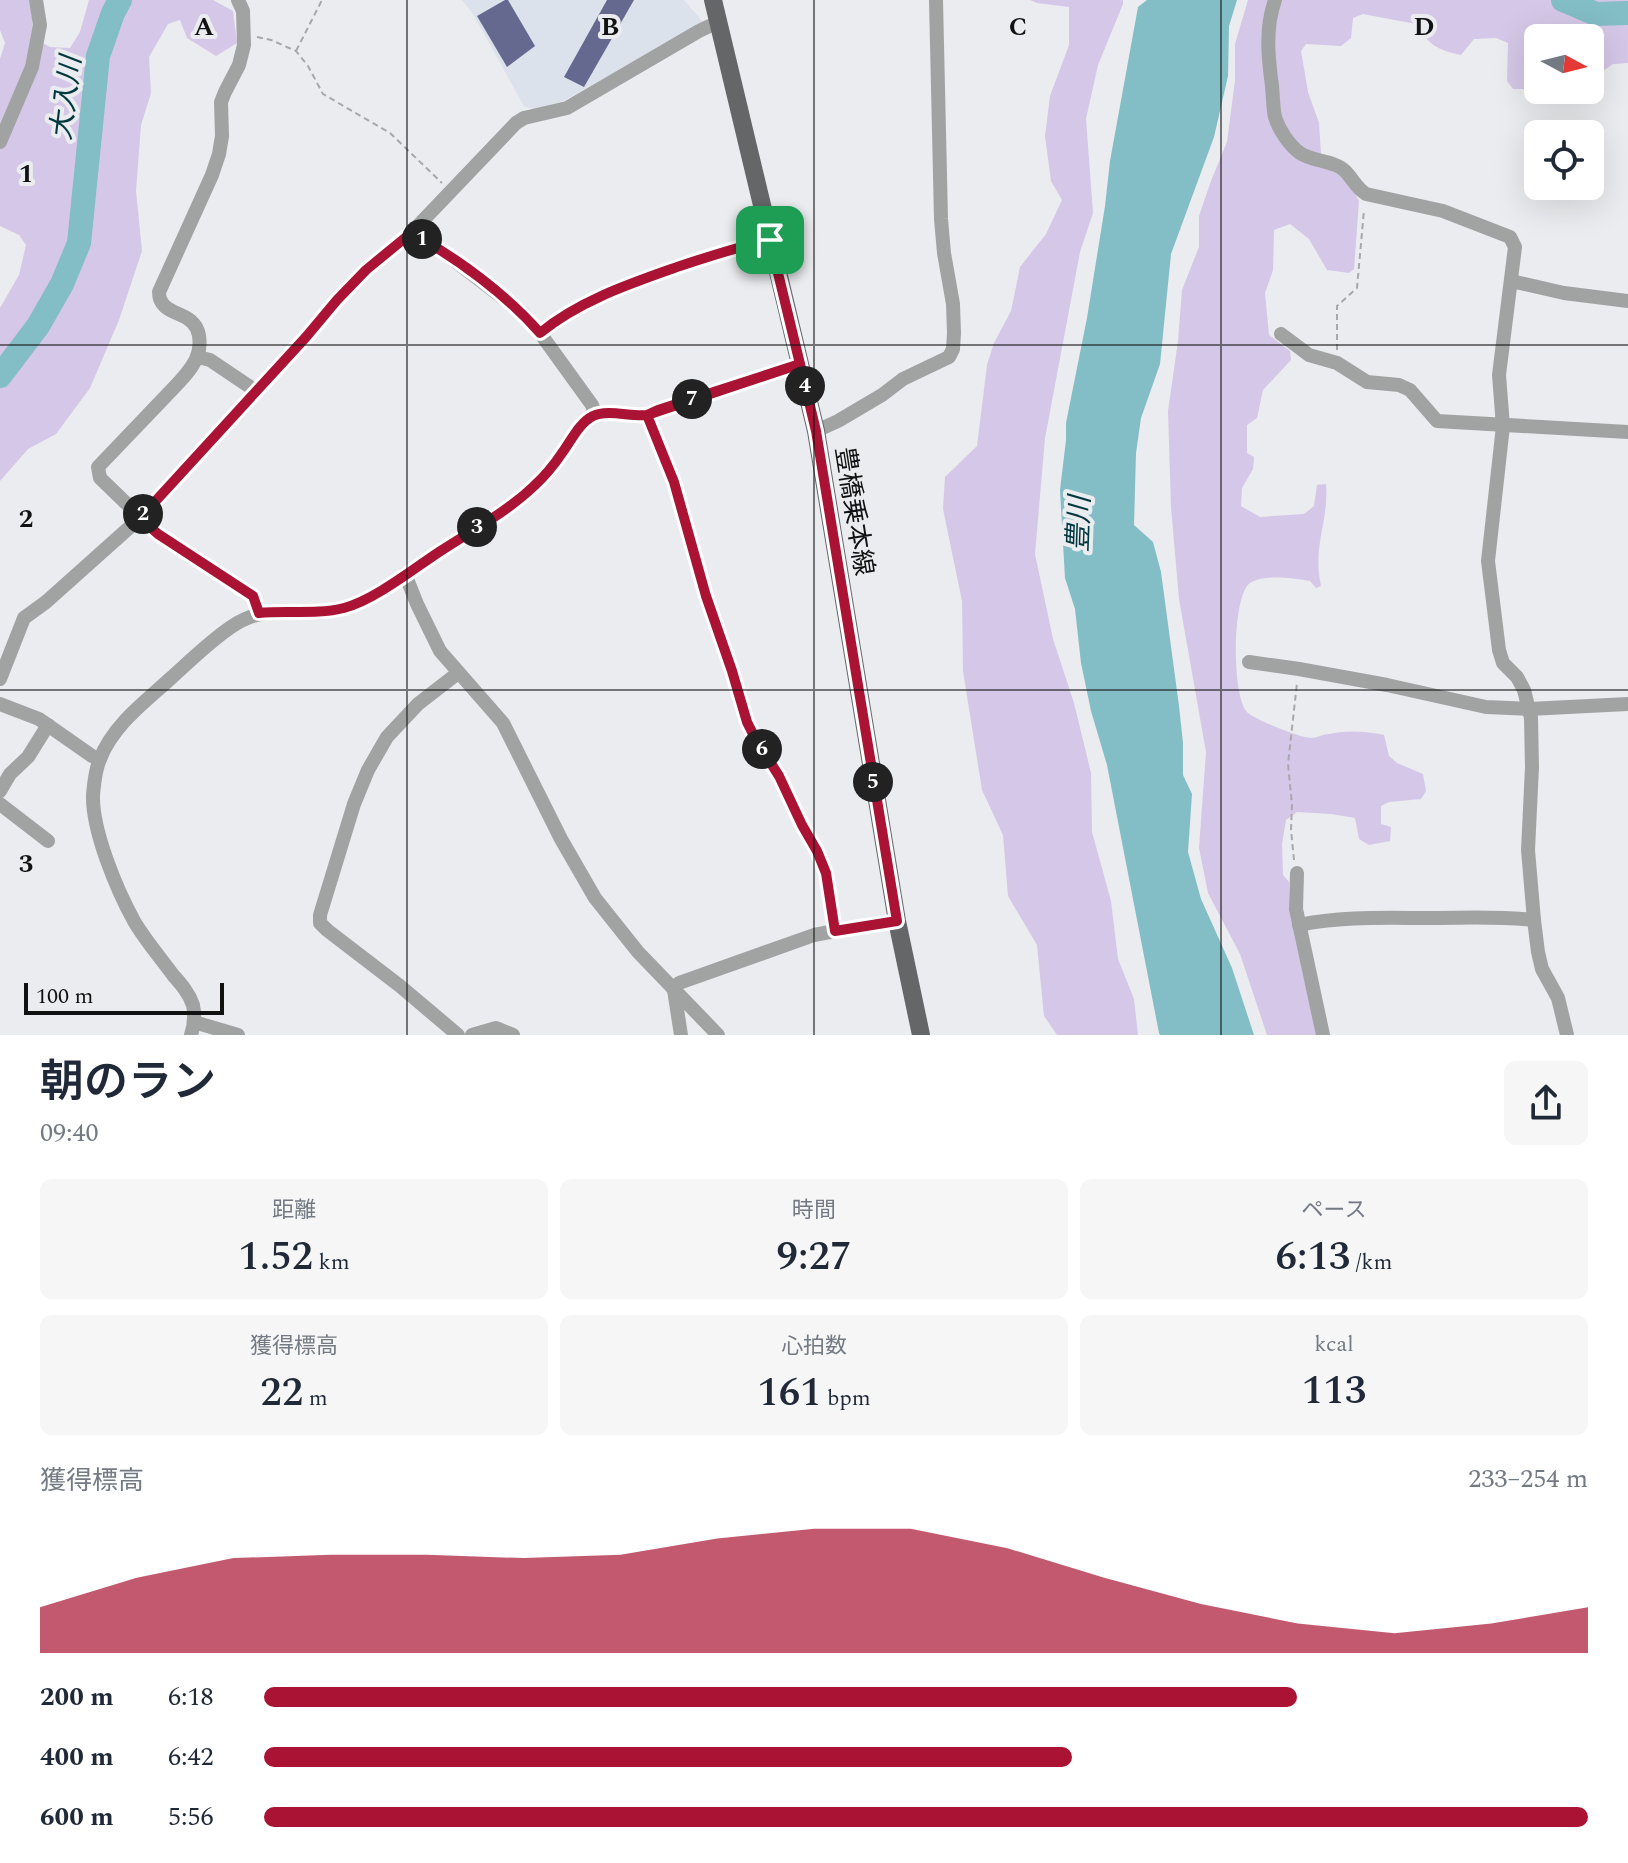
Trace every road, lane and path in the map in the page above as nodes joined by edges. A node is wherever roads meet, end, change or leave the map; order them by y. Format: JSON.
{"nodes":[{"id":1,"x":36,"y":0,"type":"edge"},
{"id":2,"x":238,"y":0,"type":"edge"},
{"id":3,"x":322,"y":0,"type":"edge"},
{"id":4,"x":713,"y":0,"type":"edge"},
{"id":5,"x":936,"y":0,"type":"edge"},
{"id":6,"x":1275,"y":0,"type":"edge"},
{"id":7,"x":718,"y":22,"type":"junction"},
{"id":8,"x":245,"y":35,"type":"junction"},
{"id":9,"x":296,"y":51,"type":"junction"},
{"id":10,"x":0,"y":142,"type":"edge"},
{"id":11,"x":451,"y":192,"type":"junction"},
{"id":12,"x":1366,"y":194,"type":"junction"},
{"id":13,"x":411,"y":233,"type":"junction"},
{"id":14,"x":770,"y":240,"type":"junction"},
{"id":15,"x":1511,"y":281,"type":"junction"},
{"id":16,"x":1628,"y":301,"type":"edge"},
{"id":17,"x":540,"y":333,"type":"junction"},
{"id":18,"x":1281,"y":334,"type":"dead end"},
{"id":19,"x":198,"y":357,"type":"junction"},
{"id":20,"x":1337,"y":363,"type":"junction"},
{"id":21,"x":800,"y":364,"type":"junction"},
{"id":22,"x":256,"y":391,"type":"junction"},
{"id":23,"x":595,"y":414,"type":"junction"},
{"id":24,"x":647,"y":415,"type":"junction"},
{"id":25,"x":1503,"y":426,"type":"junction"},
{"id":26,"x":816,"y":431,"type":"junction"},
{"id":27,"x":1628,"y":432,"type":"edge"},
{"id":28,"x":140,"y":518,"type":"junction"},
{"id":29,"x":405,"y":574,"type":"junction"},
{"id":30,"x":259,"y":613,"type":"junction"},
{"id":31,"x":1249,"y":662,"type":"dead end"},
{"id":32,"x":1299,"y":669,"type":"junction"},
{"id":33,"x":458,"y":673,"type":"junction"},
{"id":34,"x":0,"y":679,"type":"edge"},
{"id":35,"x":0,"y":704,"type":"edge"},
{"id":36,"x":1628,"y":704,"type":"edge"},
{"id":37,"x":1529,"y":709,"type":"junction"},
{"id":38,"x":48,"y":725,"type":"junction"},
{"id":39,"x":100,"y":759,"type":"junction"},
{"id":40,"x":0,"y":791,"type":"edge"},
{"id":41,"x":0,"y":804,"type":"edge"},
{"id":42,"x":48,"y":841,"type":"dead end"},
{"id":43,"x":1297,"y":873,"type":"joint"},
{"id":44,"x":1534,"y":920,"type":"junction"},
{"id":45,"x":897,"y":921,"type":"junction"},
{"id":46,"x":1299,"y":925,"type":"junction"},
{"id":47,"x":835,"y":931,"type":"junction"},
{"id":48,"x":674,"y":990,"type":"junction"},
{"id":49,"x":193,"y":1028,"type":"edge"},
{"id":50,"x":238,"y":1035,"type":"edge"},
{"id":51,"x":458,"y":1035,"type":"edge"},
{"id":52,"x":472,"y":1035,"type":"edge"},
{"id":53,"x":513,"y":1035,"type":"edge"},
{"id":54,"x":681,"y":1035,"type":"edge"},
{"id":55,"x":718,"y":1035,"type":"edge"},
{"id":56,"x":921,"y":1035,"type":"edge"},
{"id":57,"x":1323,"y":1035,"type":"edge"},
{"id":58,"x":1567,"y":1035,"type":"edge"}],
"edges":[{"from":1,"to":10,"type":"street"},
{"from":2,"to":8,"type":"street"},
{"from":3,"to":9,"type":"path"},
{"from":4,"to":7,"type":"main road","name":"豊橋乗本線"},
{"from":5,"to":26,"type":"street"},
{"from":6,"to":12,"type":"street"},
{"from":7,"to":11,"type":"street"},
{"from":7,"to":14,"type":"main road","name":"豊橋乗本線"},
{"from":8,"to":9,"type":"path"},
{"from":8,"to":19,"type":"street"},
{"from":9,"to":11,"type":"path"},
{"from":11,"to":13,"type":"street"},
{"from":12,"to":15,"type":"street"},
{"from":12,"to":20,"type":"path"},
{"from":13,"to":17,"type":"street"},
{"from":13,"to":22,"type":"street"},
{"from":14,"to":17,"type":"street"},
{"from":14,"to":21,"type":"main road","name":"豊橋乗本線"},
{"from":15,"to":16,"type":"street"},
{"from":15,"to":25,"type":"street"},
{"from":17,"to":23,"type":"street"},
{"from":18,"to":20,"type":"street"},
{"from":19,"to":22,"type":"street"},
{"from":19,"to":28,"type":"street"},
{"from":20,"to":25,"type":"street"},
{"from":21,"to":24,"type":"street"},
{"from":21,"to":26,"type":"main road","name":"豊橋乗本線"},
{"from":22,"to":28,"type":"street"},
{"from":23,"to":24,"type":"street"},
{"from":23,"to":29,"type":"street"},
{"from":24,"to":47,"type":"street"},
{"from":25,"to":27,"type":"street"},
{"from":25,"to":37,"type":"street"},
{"from":26,"to":45,"type":"main road","name":"豊橋乗本線"},
{"from":28,"to":30,"type":"street"},
{"from":28,"to":34,"type":"street"},
{"from":29,"to":30,"type":"street"},
{"from":29,"to":33,"type":"street"},
{"from":30,"to":39,"type":"street"},
{"from":31,"to":32,"type":"street"},
{"from":32,"to":37,"type":"street"},
{"from":32,"to":43,"type":"path"},
{"from":33,"to":48,"type":"street"},
{"from":33,"to":51,"type":"street"},
{"from":35,"to":38,"type":"street"},
{"from":36,"to":37,"type":"street"},
{"from":37,"to":44,"type":"street"},
{"from":38,"to":39,"type":"street"},
{"from":38,"to":40,"type":"street"},
{"from":39,"to":49,"type":"street"},
{"from":41,"to":42,"type":"street"},
{"from":43,"to":46,"type":"street"},
{"from":44,"to":46,"type":"street"},
{"from":44,"to":58,"type":"street"},
{"from":45,"to":47,"type":"street"},
{"from":45,"to":56,"type":"main road","name":"豊橋乗本線"},
{"from":46,"to":57,"type":"street"},
{"from":47,"to":48,"type":"street"},
{"from":48,"to":54,"type":"street"},
{"from":48,"to":55,"type":"street"},
{"from":49,"to":50,"type":"street"},
{"from":52,"to":53,"type":"street"}]}
